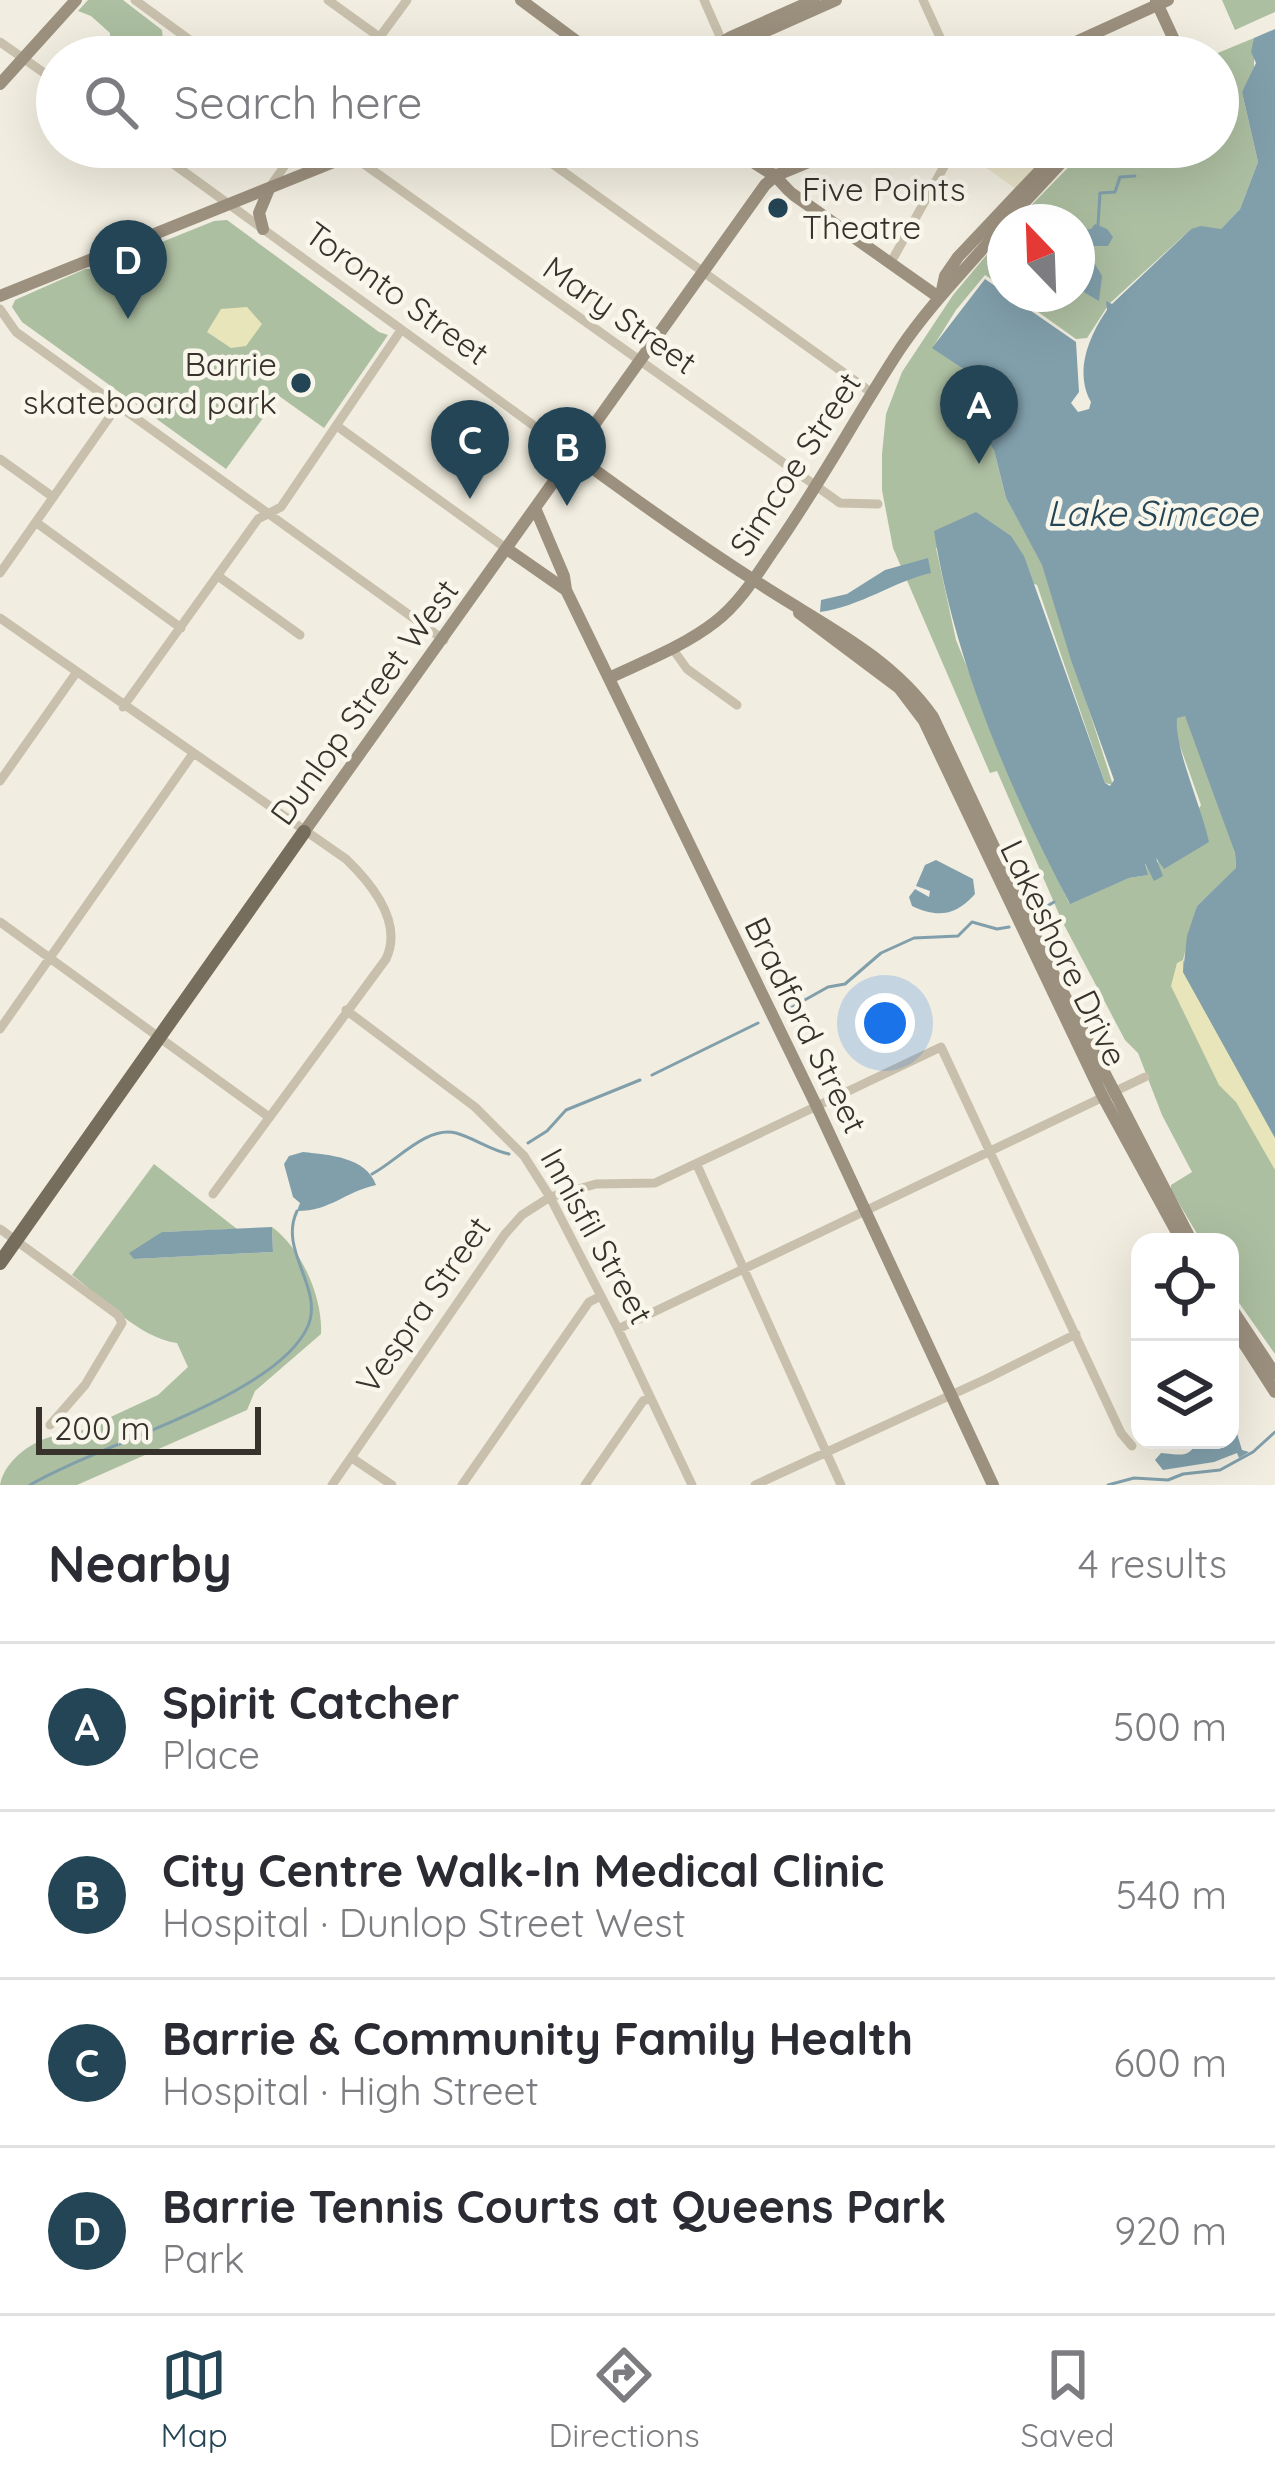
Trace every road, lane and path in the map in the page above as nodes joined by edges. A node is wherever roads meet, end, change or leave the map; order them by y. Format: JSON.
{"nodes":[{"id":1,"x":76,"y":0,"type":"edge"},
{"id":2,"x":135,"y":0,"type":"edge"},
{"id":3,"x":328,"y":0,"type":"edge"},
{"id":4,"x":407,"y":0,"type":"edge"},
{"id":5,"x":521,"y":0,"type":"edge"},
{"id":6,"x":704,"y":0,"type":"edge"},
{"id":7,"x":814,"y":0,"type":"edge"},
{"id":8,"x":836,"y":0,"type":"edge"},
{"id":9,"x":923,"y":0,"type":"edge"},
{"id":10,"x":1160,"y":2,"type":"edge"},
{"id":11,"x":45,"y":36,"type":"edge"},
{"id":12,"x":184,"y":36,"type":"edge"},
{"id":13,"x":379,"y":36,"type":"edge"},
{"id":14,"x":381,"y":36,"type":"edge"},
{"id":15,"x":569,"y":36,"type":"edge"},
{"id":16,"x":720,"y":36,"type":"edge"},
{"id":17,"x":733,"y":36,"type":"edge"},
{"id":18,"x":755,"y":36,"type":"edge"},
{"id":19,"x":939,"y":36,"type":"edge"},
{"id":20,"x":1088,"y":36,"type":"edge"},
{"id":21,"x":1171,"y":36,"type":"edge"},
{"id":22,"x":0,"y":42,"type":"edge"},
{"id":23,"x":36,"y":47,"type":"edge"},
{"id":24,"x":25,"y":60,"type":"junction"},
{"id":25,"x":36,"y":68,"type":"edge"},
{"id":26,"x":0,"y":85,"type":"edge"},
{"id":27,"x":178,"y":168,"type":"edge"},
{"id":28,"x":283,"y":168,"type":"edge"},
{"id":29,"x":311,"y":168,"type":"edge"},
{"id":30,"x":370,"y":168,"type":"edge"},
{"id":31,"x":559,"y":168,"type":"edge"},
{"id":32,"x":762,"y":168,"type":"edge"},
{"id":33,"x":777,"y":168,"type":"edge"},
{"id":34,"x":794,"y":168,"type":"edge"},
{"id":35,"x":943,"y":168,"type":"edge"},
{"id":36,"x":1042,"y":168,"type":"edge"},
{"id":37,"x":1056,"y":168,"type":"edge"},
{"id":38,"x":775,"y":176,"type":"junction"},
{"id":39,"x":269,"y":188,"type":"junction"},
{"id":40,"x":1022,"y":204,"type":"edge"},
{"id":41,"x":226,"y":205,"type":"junction"},
{"id":42,"x":263,"y":229,"type":"junction"},
{"id":43,"x":987,"y":244,"type":"edge"},
{"id":44,"x":890,"y":264,"type":"junction"},
{"id":45,"x":704,"y":270,"type":"junction"},
{"id":46,"x":939,"y":294,"type":"junction"},
{"id":47,"x":0,"y":296,"type":"edge"},
{"id":48,"x":0,"y":309,"type":"edge"},
{"id":49,"x":401,"y":330,"type":"junction"},
{"id":50,"x":638,"y":361,"type":"junction"},
{"id":51,"x":872,"y":393,"type":"junction"},
{"id":52,"x":118,"y":404,"type":"junction"},
{"id":53,"x":337,"y":426,"type":"junction"},
{"id":54,"x":573,"y":454,"type":"junction"},
{"id":55,"x":0,"y":459,"type":"edge"},
{"id":56,"x":818,"y":487,"type":"junction"},
{"id":57,"x":53,"y":496,"type":"junction"},
{"id":58,"x":878,"y":504,"type":"dead end"},
{"id":59,"x":535,"y":508,"type":"junction"},
{"id":60,"x":268,"y":513,"type":"junction"},
{"id":61,"x":37,"y":523,"type":"junction"},
{"id":62,"x":507,"y":549,"type":"junction"},
{"id":63,"x":0,"y":573,"type":"edge"},
{"id":64,"x":218,"y":576,"type":"junction"},
{"id":65,"x":753,"y":580,"type":"junction"},
{"id":66,"x":566,"y":590,"type":"junction"},
{"id":67,"x":0,"y":618,"type":"edge"},
{"id":68,"x":181,"y":628,"type":"junction"},
{"id":69,"x":300,"y":635,"type":"dead end"},
{"id":70,"x":444,"y":640,"type":"junction"},
{"id":71,"x":672,"y":648,"type":"junction"},
{"id":72,"x":76,"y":673,"type":"junction"},
{"id":73,"x":609,"y":678,"type":"junction"},
{"id":74,"x":904,"y":685,"type":"junction"},
{"id":75,"x":737,"y":705,"type":"dead end"},
{"id":76,"x":124,"y":707,"type":"junction"},
{"id":77,"x":192,"y":755,"type":"junction"},
{"id":78,"x":0,"y":781,"type":"edge"},
{"id":79,"x":304,"y":832,"type":"junction"},
{"id":80,"x":0,"y":922,"type":"edge"},
{"id":81,"x":50,"y":958,"type":"junction"},
{"id":82,"x":346,"y":1010,"type":"junction"},
{"id":83,"x":0,"y":1029,"type":"edge"},
{"id":84,"x":158,"y":1036,"type":"junction"},
{"id":85,"x":1144,"y":1077,"type":"dead end"},
{"id":86,"x":1108,"y":1094,"type":"junction"},
{"id":87,"x":817,"y":1107,"type":"junction"},
{"id":88,"x":269,"y":1117,"type":"junction"},
{"id":89,"x":989,"y":1151,"type":"junction"},
{"id":90,"x":697,"y":1165,"type":"junction"},
{"id":91,"x":213,"y":1194,"type":"dead end"},
{"id":92,"x":550,"y":1196,"type":"junction"},
{"id":93,"x":864,"y":1210,"type":"junction"},
{"id":94,"x":0,"y":1229,"type":"edge"},
{"id":95,"x":1178,"y":1233,"type":"edge"},
{"id":96,"x":1187,"y":1233,"type":"edge"},
{"id":97,"x":16,"y":1241,"type":"junction"},
{"id":98,"x":0,"y":1262,"type":"edge"},
{"id":99,"x":743,"y":1270,"type":"junction"},
{"id":100,"x":601,"y":1296,"type":"junction"},
{"id":101,"x":1239,"y":1320,"type":"edge"},
{"id":102,"x":618,"y":1329,"type":"junction"},
{"id":103,"x":1076,"y":1334,"type":"junction"},
{"id":104,"x":1239,"y":1336,"type":"edge"},
{"id":105,"x":1275,"y":1374,"type":"edge"},
{"id":106,"x":1275,"y":1392,"type":"edge"},
{"id":107,"x":952,"y":1395,"type":"junction"},
{"id":108,"x":650,"y":1397,"type":"junction"},
{"id":109,"x":50,"y":1425,"type":"dead end"},
{"id":110,"x":1131,"y":1445,"type":"edge"},
{"id":111,"x":826,"y":1453,"type":"junction"},
{"id":112,"x":352,"y":1457,"type":"junction"},
{"id":113,"x":332,"y":1485,"type":"edge"},
{"id":114,"x":392,"y":1485,"type":"edge"},
{"id":115,"x":462,"y":1485,"type":"edge"},
{"id":116,"x":584,"y":1485,"type":"edge"},
{"id":117,"x":692,"y":1485,"type":"edge"},
{"id":118,"x":755,"y":1485,"type":"edge"},
{"id":119,"x":842,"y":1485,"type":"edge"},
{"id":120,"x":993,"y":1485,"type":"edge"}],
"edges":[{"from":1,"to":11,"type":"main road"},
{"from":2,"to":12,"type":"street"},
{"from":3,"to":13,"type":"street"},
{"from":4,"to":14,"type":"street"},
{"from":5,"to":15,"type":"main road"},
{"from":6,"to":16,"type":"street"},
{"from":7,"to":17,"type":"main road"},
{"from":8,"to":18,"type":"main road"},
{"from":9,"to":19,"type":"street"},
{"from":10,"to":20,"type":"main road"},
{"from":10,"to":21,"type":"main road"},
{"from":22,"to":24,"type":"street"},
{"from":23,"to":24,"type":"main road"},
{"from":24,"to":25,"type":"street"},
{"from":24,"to":26,"type":"main road"},
{"from":27,"to":41,"type":"street","name":"Toronto Street"},
{"from":28,"to":39,"type":"street"},
{"from":29,"to":39,"type":"main road"},
{"from":30,"to":50,"type":"street","name":"Mary Street"},
{"from":31,"to":45,"type":"street"},
{"from":32,"to":38,"type":"main road"},
{"from":33,"to":38,"type":"street"},
{"from":34,"to":38,"type":"main road"},
{"from":35,"to":44,"type":"street"},
{"from":36,"to":46,"type":"main road","name":"Simcoe Street"},
{"from":37,"to":40,"type":"main road","name":"Simcoe Street"},
{"from":38,"to":44,"type":"main road"},
{"from":38,"to":45,"type":"main road","name":"Dunlop Street West"},
{"from":39,"to":41,"type":"main road"},
{"from":39,"to":42,"type":"main road"},
{"from":41,"to":42,"type":"street","name":"Toronto Street"},
{"from":41,"to":47,"type":"main road"},
{"from":42,"to":49,"type":"street","name":"Toronto Street"},
{"from":43,"to":46,"type":"main road","name":"Simcoe Street"},
{"from":44,"to":46,"type":"main road"},
{"from":45,"to":50,"type":"main road","name":"Dunlop Street West"},
{"from":45,"to":51,"type":"street"},
{"from":46,"to":51,"type":"main road","name":"Simcoe Street"},
{"from":48,"to":52,"type":"street"},
{"from":49,"to":53,"type":"street"},
{"from":49,"to":54,"type":"street","name":"Toronto Street"},
{"from":50,"to":54,"type":"main road","name":"Dunlop Street West"},
{"from":50,"to":56,"type":"street","name":"Mary Street"},
{"from":51,"to":56,"type":"main road","name":"Simcoe Street"},
{"from":52,"to":57,"type":"street"},
{"from":52,"to":60,"type":"street"},
{"from":53,"to":60,"type":"street"},
{"from":53,"to":62,"type":"street"},
{"from":54,"to":59,"type":"main road","name":"Dunlop Street West"},
{"from":54,"to":65,"type":"main road","name":"Toronto Street"},
{"from":55,"to":57,"type":"street"},
{"from":56,"to":58,"type":"street","name":"Mary Street"},
{"from":56,"to":65,"type":"main road","name":"Simcoe Street"},
{"from":57,"to":61,"type":"street"},
{"from":59,"to":62,"type":"main road","name":"Dunlop Street West"},
{"from":59,"to":66,"type":"main road","name":"Bradford Street"},
{"from":60,"to":64,"type":"street"},
{"from":60,"to":70,"type":"street"},
{"from":61,"to":63,"type":"street"},
{"from":61,"to":68,"type":"street"},
{"from":62,"to":66,"type":"main road"},
{"from":62,"to":70,"type":"main road","name":"Dunlop Street West"},
{"from":64,"to":68,"type":"street"},
{"from":64,"to":69,"type":"street"},
{"from":65,"to":71,"type":"main road","name":"Simcoe Street"},
{"from":65,"to":74,"type":"main road","name":"Toronto Street"},
{"from":66,"to":73,"type":"main road","name":"Bradford Street"},
{"from":67,"to":72,"type":"street"},
{"from":68,"to":76,"type":"street"},
{"from":70,"to":79,"type":"main road","name":"Dunlop Street West"},
{"from":71,"to":73,"type":"main road","name":"Simcoe Street"},
{"from":71,"to":75,"type":"street"},
{"from":72,"to":76,"type":"street"},
{"from":72,"to":78,"type":"street"},
{"from":73,"to":87,"type":"main road","name":"Bradford Street"},
{"from":74,"to":86,"type":"main road","name":"Lakeshore Drive"},
{"from":74,"to":86,"type":"main road"},
{"from":76,"to":77,"type":"street"},
{"from":77,"to":79,"type":"street"},
{"from":77,"to":81,"type":"street"},
{"from":79,"to":82,"type":"street"},
{"from":79,"to":84,"type":"main road","name":"Dunlop Street West"},
{"from":80,"to":81,"type":"street"},
{"from":81,"to":83,"type":"street"},
{"from":81,"to":84,"type":"street"},
{"from":82,"to":88,"type":"street"},
{"from":82,"to":92,"type":"street","name":"Innisfil Street"},
{"from":84,"to":88,"type":"street"},
{"from":84,"to":97,"type":"main road","name":"Dunlop Street West"},
{"from":85,"to":86,"type":"street"},
{"from":86,"to":89,"type":"street"},
{"from":86,"to":95,"type":"main road","name":"Lakeshore Drive"},
{"from":86,"to":96,"type":"main road"},
{"from":87,"to":89,"type":"street","name":"Vespra Street"},
{"from":87,"to":90,"type":"street","name":"Vespra Street"},
{"from":87,"to":93,"type":"main road","name":"Bradford Street"},
{"from":88,"to":91,"type":"street"},
{"from":89,"to":93,"type":"street"},
{"from":89,"to":103,"type":"street"},
{"from":90,"to":92,"type":"street","name":"Vespra Street"},
{"from":90,"to":99,"type":"street"},
{"from":92,"to":100,"type":"street","name":"Innisfil Street"},
{"from":92,"to":112,"type":"street","name":"Vespra Street"},
{"from":93,"to":99,"type":"street"},
{"from":93,"to":107,"type":"main road","name":"Bradford Street"},
{"from":94,"to":97,"type":"street"},
{"from":97,"to":98,"type":"main road","name":"Dunlop Street West"},
{"from":97,"to":109,"type":"street"},
{"from":99,"to":102,"type":"street"},
{"from":99,"to":111,"type":"street"},
{"from":100,"to":102,"type":"street","name":"Innisfil Street"},
{"from":100,"to":115,"type":"street"},
{"from":101,"to":105,"type":"main road"},
{"from":102,"to":108,"type":"street","name":"Innisfil Street"},
{"from":103,"to":107,"type":"street"},
{"from":103,"to":110,"type":"street"},
{"from":104,"to":106,"type":"main road"},
{"from":107,"to":111,"type":"street"},
{"from":107,"to":120,"type":"main road","name":"Bradford Street"},
{"from":108,"to":116,"type":"street"},
{"from":108,"to":117,"type":"street","name":"Innisfil Street"},
{"from":111,"to":118,"type":"street"},
{"from":111,"to":119,"type":"street"},
{"from":112,"to":113,"type":"street","name":"Vespra Street"},
{"from":112,"to":114,"type":"street"}]}
